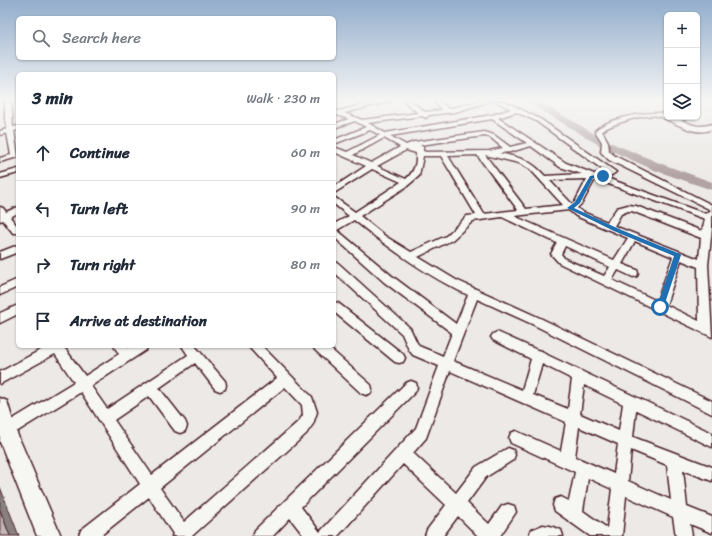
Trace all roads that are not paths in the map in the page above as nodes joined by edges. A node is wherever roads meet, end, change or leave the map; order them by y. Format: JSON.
{"nodes":[{"id":1,"x":436,"y":126,"type":"edge"},
{"id":2,"x":506,"y":126,"type":"edge"},
{"id":3,"x":547,"y":126,"type":"edge"},
{"id":4,"x":607,"y":126,"type":"edge"},
{"id":5,"x":689,"y":126,"type":"edge"},
{"id":6,"x":712,"y":126,"type":"edge"},
{"id":7,"x":372,"y":127,"type":"joint"},
{"id":8,"x":14,"y":129,"type":"edge"},
{"id":9,"x":0,"y":133,"type":"edge"},
{"id":10,"x":385,"y":135,"type":"junction"},
{"id":11,"x":336,"y":141,"type":"edge"},
{"id":12,"x":418,"y":143,"type":"junction"},
{"id":13,"x":533,"y":144,"type":"junction"},
{"id":14,"x":405,"y":147,"type":"junction"},
{"id":15,"x":336,"y":150,"type":"edge"},
{"id":16,"x":510,"y":150,"type":"junction"},
{"id":17,"x":489,"y":153,"type":"junction"},
{"id":18,"x":420,"y":154,"type":"junction"},
{"id":19,"x":480,"y":154,"type":"junction"},
{"id":20,"x":348,"y":155,"type":"junction"},
{"id":21,"x":444,"y":155,"type":"junction"},
{"id":22,"x":16,"y":156,"type":"edge"},
{"id":23,"x":0,"y":160,"type":"edge"},
{"id":24,"x":371,"y":167,"type":"junction"},
{"id":25,"x":16,"y":172,"type":"edge"},
{"id":26,"x":0,"y":176,"type":"edge"},
{"id":27,"x":594,"y":177,"type":"junction"},
{"id":28,"x":542,"y":178,"type":"junction"},
{"id":29,"x":407,"y":182,"type":"junction"},
{"id":30,"x":336,"y":190,"type":"edge"},
{"id":31,"x":642,"y":193,"type":"junction"},
{"id":32,"x":336,"y":202,"type":"edge"},
{"id":33,"x":570,"y":208,"type":"junction"},
{"id":34,"x":633,"y":208,"type":"junction"},
{"id":35,"x":16,"y":211,"type":"edge"},
{"id":36,"x":524,"y":212,"type":"junction"},
{"id":37,"x":503,"y":214,"type":"junction"},
{"id":38,"x":1,"y":215,"type":"edge"},
{"id":39,"x":481,"y":216,"type":"junction"},
{"id":40,"x":711,"y":217,"type":"edge"},
{"id":41,"x":350,"y":218,"type":"junction"},
{"id":42,"x":462,"y":224,"type":"junction"},
{"id":43,"x":336,"y":227,"type":"edge"},
{"id":44,"x":609,"y":227,"type":"junction"},
{"id":45,"x":16,"y":231,"type":"dead end"},
{"id":46,"x":336,"y":234,"type":"edge"},
{"id":47,"x":466,"y":235,"type":"dead end"},
{"id":48,"x":705,"y":236,"type":"junction"},
{"id":49,"x":633,"y":237,"type":"junction"},
{"id":50,"x":563,"y":242,"type":"junction"},
{"id":51,"x":16,"y":249,"type":"edge"},
{"id":52,"x":678,"y":255,"type":"junction"},
{"id":53,"x":0,"y":256,"type":"edge"},
{"id":54,"x":411,"y":256,"type":"junction"},
{"id":55,"x":615,"y":265,"type":"junction"},
{"id":56,"x":703,"y":265,"type":"junction"},
{"id":57,"x":336,"y":268,"type":"edge"},
{"id":58,"x":633,"y":273,"type":"dead end"},
{"id":59,"x":606,"y":282,"type":"junction"},
{"id":60,"x":16,"y":284,"type":"edge"},
{"id":61,"x":0,"y":291,"type":"edge"},
{"id":62,"x":474,"y":294,"type":"junction"},
{"id":63,"x":660,"y":307,"type":"junction"},
{"id":64,"x":336,"y":308,"type":"edge"},
{"id":65,"x":16,"y":310,"type":"edge"},
{"id":66,"x":0,"y":318,"type":"edge"},
{"id":67,"x":709,"y":330,"type":"edge"},
{"id":68,"x":459,"y":332,"type":"junction"},
{"id":69,"x":496,"y":337,"type":"dead end"},
{"id":70,"x":54,"y":348,"type":"edge"},
{"id":71,"x":57,"y":348,"type":"edge"},
{"id":72,"x":134,"y":348,"type":"edge"},
{"id":73,"x":256,"y":348,"type":"edge"},
{"id":74,"x":321,"y":348,"type":"edge"},
{"id":75,"x":123,"y":351,"type":"edge"},
{"id":76,"x":192,"y":351,"type":"edge"},
{"id":77,"x":538,"y":355,"type":"junction"},
{"id":78,"x":399,"y":358,"type":"dead end"},
{"id":79,"x":446,"y":363,"type":"junction"},
{"id":80,"x":579,"y":376,"type":"junction"},
{"id":81,"x":0,"y":378,"type":"edge"},
{"id":82,"x":286,"y":379,"type":"junction"},
{"id":83,"x":83,"y":384,"type":"junction"},
{"id":84,"x":220,"y":385,"type":"dead end"},
{"id":85,"x":150,"y":387,"type":"junction"},
{"id":86,"x":411,"y":388,"type":"dead end"},
{"id":87,"x":366,"y":389,"type":"dead end"},
{"id":88,"x":526,"y":397,"type":"junction"},
{"id":89,"x":630,"y":400,"type":"junction"},
{"id":90,"x":711,"y":405,"type":"edge"},
{"id":91,"x":0,"y":407,"type":"edge"},
{"id":92,"x":105,"y":418,"type":"junction"},
{"id":93,"x":572,"y":418,"type":"junction"},
{"id":94,"x":180,"y":426,"type":"dead end"},
{"id":95,"x":3,"y":433,"type":"edge"},
{"id":96,"x":516,"y":438,"type":"dead end"},
{"id":97,"x":625,"y":440,"type":"junction"},
{"id":98,"x":712,"y":440,"type":"edge"},
{"id":99,"x":403,"y":454,"type":"junction"},
{"id":100,"x":508,"y":455,"type":"dead end"},
{"id":101,"x":567,"y":460,"type":"junction"},
{"id":102,"x":674,"y":460,"type":"junction"},
{"id":103,"x":583,"y":467,"type":"junction"},
{"id":104,"x":712,"y":474,"type":"edge"},
{"id":105,"x":620,"y":486,"type":"junction"},
{"id":106,"x":150,"y":487,"type":"junction"},
{"id":107,"x":457,"y":504,"type":"junction"},
{"id":108,"x":561,"y":505,"type":"dead end"},
{"id":109,"x":291,"y":506,"type":"junction"},
{"id":110,"x":508,"y":512,"type":"dead end"},
{"id":111,"x":680,"y":512,"type":"junction"},
{"id":112,"x":574,"y":515,"type":"junction"},
{"id":113,"x":712,"y":525,"type":"edge"},
{"id":114,"x":181,"y":535,"type":"edge"},
{"id":115,"x":48,"y":536,"type":"edge"},
{"id":116,"x":87,"y":536,"type":"edge"},
{"id":117,"x":261,"y":536,"type":"edge"},
{"id":118,"x":314,"y":536,"type":"edge"},
{"id":119,"x":327,"y":536,"type":"edge"},
{"id":120,"x":433,"y":536,"type":"edge"},
{"id":121,"x":490,"y":536,"type":"edge"},
{"id":122,"x":537,"y":536,"type":"edge"},
{"id":123,"x":555,"y":536,"type":"edge"},
{"id":124,"x":604,"y":536,"type":"edge"},
{"id":125,"x":614,"y":536,"type":"edge"},
{"id":126,"x":684,"y":536,"type":"edge"}],
"edges":[{"from":1,"to":10,"type":"street"},
{"from":2,"to":13,"type":"street"},
{"from":3,"to":27,"type":"street"},
{"from":4,"to":40,"type":"street"},
{"from":5,"to":6,"type":"street"},
{"from":7,"to":10,"type":"street"},
{"from":7,"to":11,"type":"street"},
{"from":8,"to":9,"type":"street"},
{"from":8,"to":22,"type":"street"},
{"from":10,"to":14,"type":"street"},
{"from":10,"to":20,"type":"street"},
{"from":12,"to":14,"type":"street"},
{"from":12,"to":16,"type":"street"},
{"from":12,"to":18,"type":"street"},
{"from":13,"to":16,"type":"street"},
{"from":13,"to":27,"type":"street"},
{"from":14,"to":18,"type":"street"},
{"from":14,"to":24,"type":"street"},
{"from":15,"to":20,"type":"street"},
{"from":16,"to":17,"type":"street"},
{"from":17,"to":19,"type":"street"},
{"from":17,"to":28,"type":"street"},
{"from":18,"to":21,"type":"street"},
{"from":18,"to":29,"type":"street"},
{"from":19,"to":21,"type":"street"},
{"from":19,"to":36,"type":"street"},
{"from":20,"to":24,"type":"street"},
{"from":21,"to":39,"type":"street"},
{"from":22,"to":23,"type":"street"},
{"from":24,"to":29,"type":"street"},
{"from":24,"to":30,"type":"street"},
{"from":25,"to":26,"type":"street"},
{"from":27,"to":28,"type":"street"},
{"from":27,"to":31,"type":"street"},
{"from":27,"to":33,"type":"street"},
{"from":28,"to":33,"type":"street"},
{"from":29,"to":41,"type":"street"},
{"from":31,"to":34,"type":"street"},
{"from":31,"to":40,"type":"street"},
{"from":32,"to":41,"type":"street"},
{"from":33,"to":36,"type":"street"},
{"from":33,"to":44,"type":"street"},
{"from":34,"to":44,"type":"street"},
{"from":34,"to":48,"type":"street"},
{"from":35,"to":38,"type":"street"},
{"from":36,"to":37,"type":"street"},
{"from":37,"to":39,"type":"street"},
{"from":37,"to":50,"type":"street"},
{"from":38,"to":45,"type":"street"},
{"from":39,"to":42,"type":"street"},
{"from":40,"to":48,"type":"street"},
{"from":41,"to":43,"type":"street"},
{"from":41,"to":54,"type":"street"},
{"from":42,"to":47,"type":"street"},
{"from":42,"to":54,"type":"street"},
{"from":44,"to":49,"type":"street"},
{"from":46,"to":68,"type":"street"},
{"from":48,"to":56,"type":"street"},
{"from":49,"to":52,"type":"street"},
{"from":49,"to":55,"type":"street"},
{"from":50,"to":55,"type":"street"},
{"from":50,"to":59,"type":"street"},
{"from":51,"to":53,"type":"street"},
{"from":52,"to":56,"type":"street"},
{"from":52,"to":63,"type":"street"},
{"from":54,"to":62,"type":"street"},
{"from":55,"to":58,"type":"street"},
{"from":55,"to":59,"type":"street"},
{"from":56,"to":67,"type":"street"},
{"from":57,"to":79,"type":"street"},
{"from":59,"to":63,"type":"street"},
{"from":60,"to":61,"type":"street"},
{"from":62,"to":68,"type":"street"},
{"from":62,"to":90,"type":"street"},
{"from":63,"to":67,"type":"street"},
{"from":64,"to":78,"type":"street"},
{"from":65,"to":66,"type":"street"},
{"from":68,"to":79,"type":"street"},
{"from":69,"to":77,"type":"street"},
{"from":70,"to":81,"type":"street"},
{"from":71,"to":83,"type":"street"},
{"from":72,"to":75,"type":"street"},
{"from":73,"to":82,"type":"street"},
{"from":74,"to":87,"type":"street"},
{"from":75,"to":83,"type":"street"},
{"from":76,"to":84,"type":"street"},
{"from":76,"to":85,"type":"street"},
{"from":77,"to":80,"type":"street"},
{"from":77,"to":88,"type":"street"},
{"from":79,"to":88,"type":"street"},
{"from":79,"to":99,"type":"street"},
{"from":80,"to":89,"type":"street"},
{"from":80,"to":93,"type":"street"},
{"from":82,"to":106,"type":"street"},
{"from":82,"to":114,"type":"street"},
{"from":83,"to":92,"type":"street"},
{"from":83,"to":95,"type":"street"},
{"from":85,"to":92,"type":"street"},
{"from":85,"to":94,"type":"street"},
{"from":86,"to":109,"type":"street"},
{"from":88,"to":93,"type":"street"},
{"from":89,"to":97,"type":"street"},
{"from":89,"to":98,"type":"street"},
{"from":91,"to":95,"type":"street"},
{"from":92,"to":106,"type":"street"},
{"from":93,"to":97,"type":"street"},
{"from":93,"to":101,"type":"street"},
{"from":95,"to":115,"type":"street"},
{"from":96,"to":101,"type":"street"},
{"from":97,"to":102,"type":"street"},
{"from":97,"to":105,"type":"street"},
{"from":99,"to":107,"type":"street"},
{"from":99,"to":119,"type":"street"},
{"from":100,"to":107,"type":"street"},
{"from":101,"to":103,"type":"street"},
{"from":102,"to":104,"type":"street"},
{"from":102,"to":111,"type":"street"},
{"from":103,"to":105,"type":"street"},
{"from":103,"to":112,"type":"street"},
{"from":105,"to":111,"type":"street"},
{"from":105,"to":125,"type":"street"},
{"from":106,"to":114,"type":"street"},
{"from":106,"to":116,"type":"street"},
{"from":107,"to":120,"type":"street"},
{"from":107,"to":121,"type":"street"},
{"from":108,"to":112,"type":"street"},
{"from":109,"to":117,"type":"street"},
{"from":109,"to":118,"type":"street"},
{"from":110,"to":121,"type":"street"},
{"from":111,"to":113,"type":"street"},
{"from":111,"to":126,"type":"street"},
{"from":112,"to":124,"type":"street"},
{"from":122,"to":123,"type":"street"}]}
